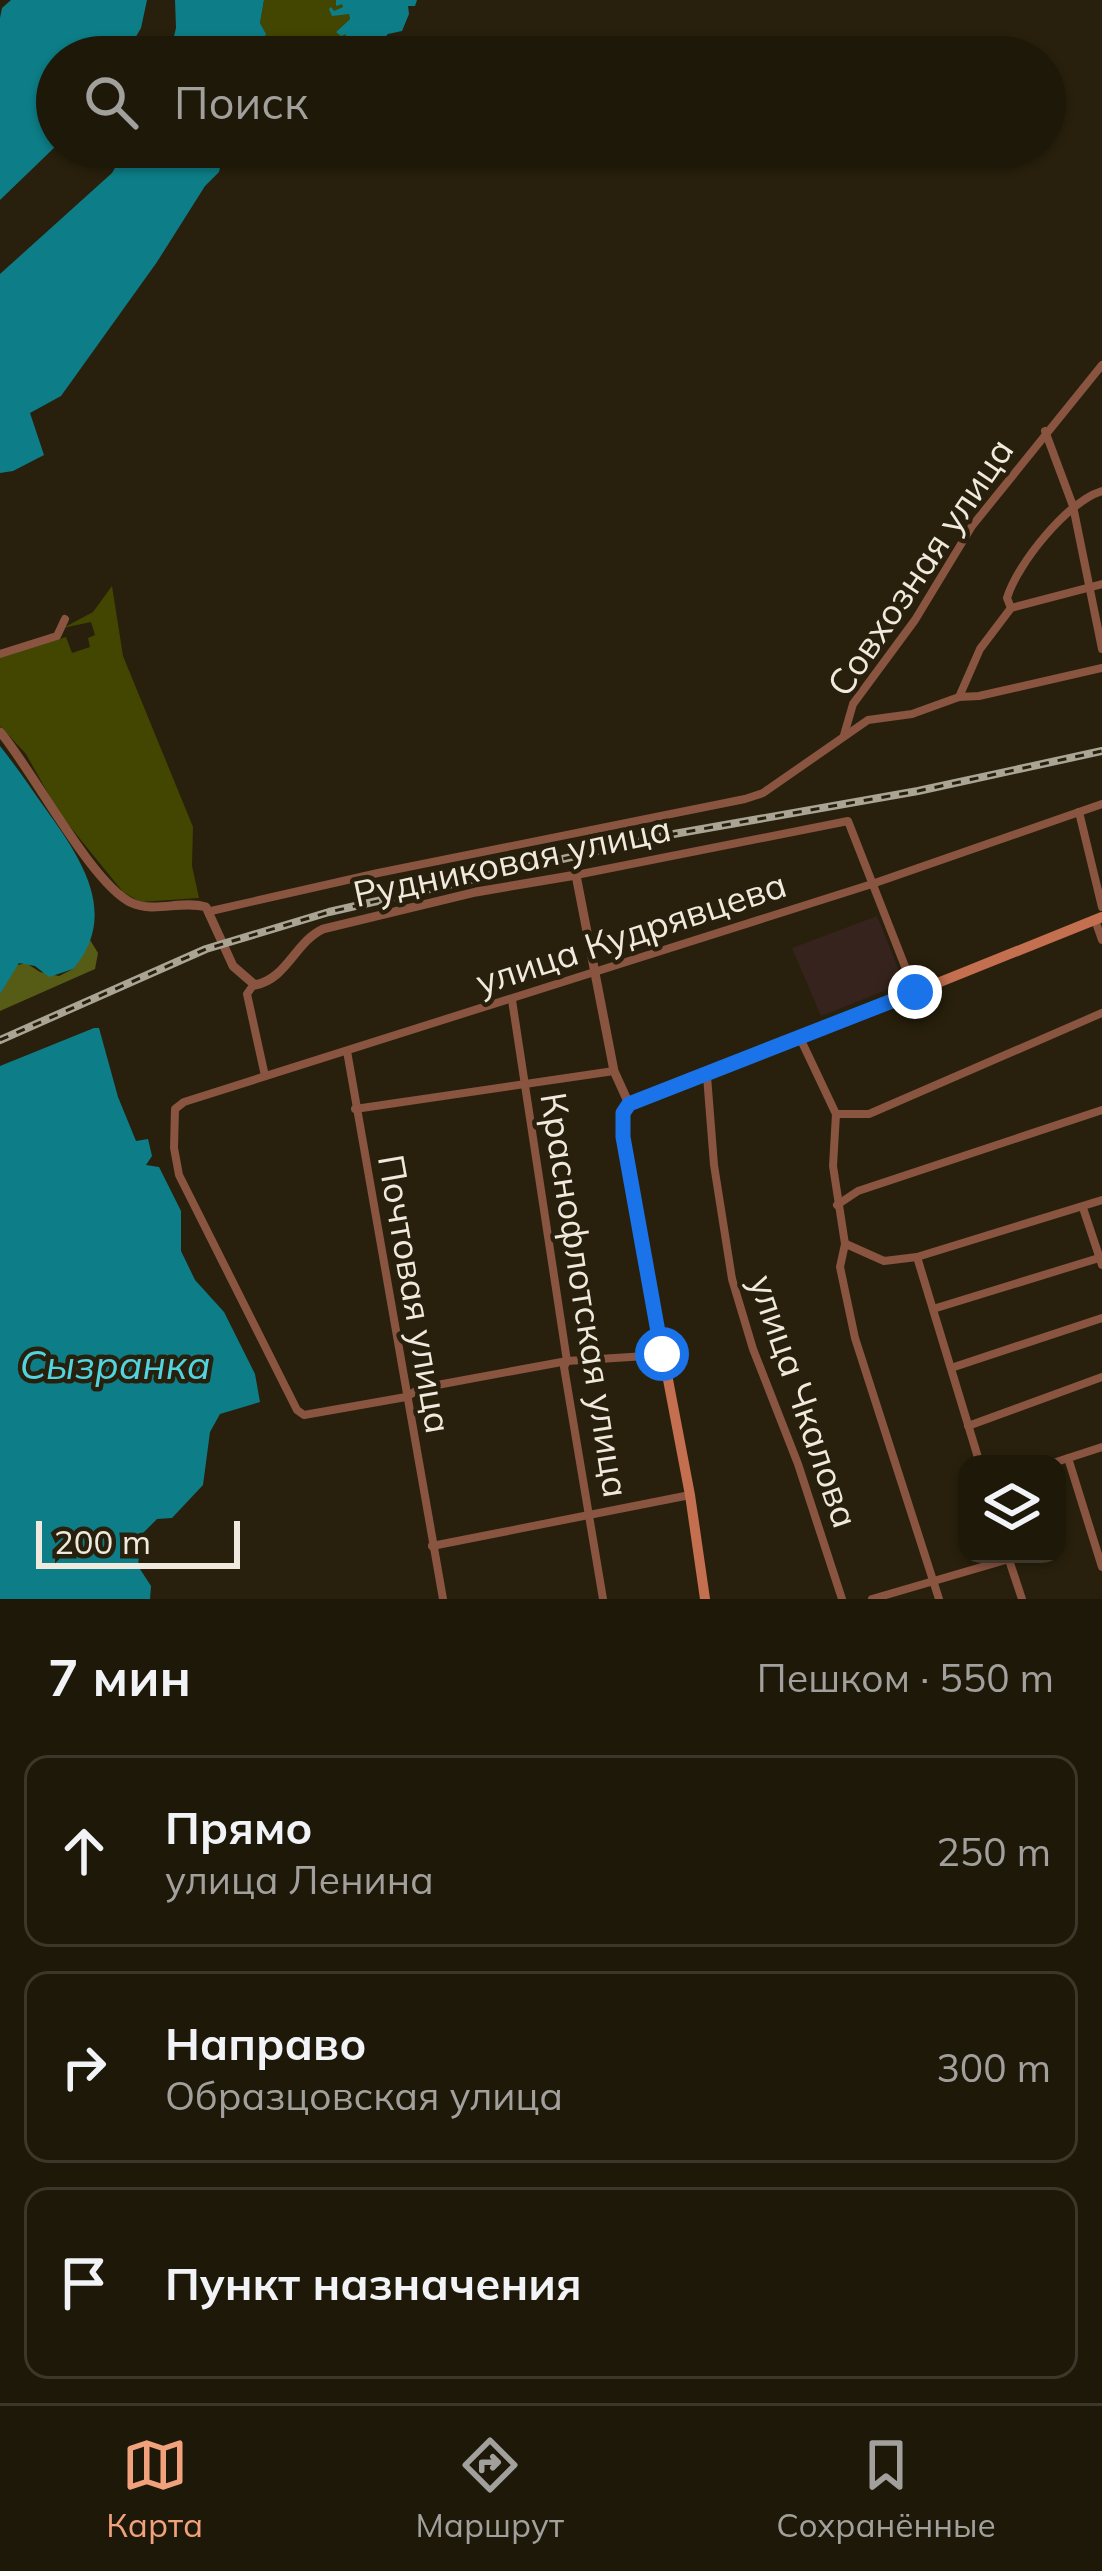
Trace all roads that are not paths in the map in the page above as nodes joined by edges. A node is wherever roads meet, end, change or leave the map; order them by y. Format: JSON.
{"nodes":[{"id":1,"x":1102,"y":364,"type":"edge"},
{"id":2,"x":1046,"y":431,"type":"junction"},
{"id":3,"x":1102,"y":490,"type":"edge"},
{"id":4,"x":1073,"y":506,"type":"junction"},
{"id":5,"x":1102,"y":584,"type":"edge"},
{"id":6,"x":1088,"y":587,"type":"junction"},
{"id":7,"x":1011,"y":608,"type":"junction"},
{"id":8,"x":65,"y":619,"type":"dead end"},
{"id":9,"x":1102,"y":650,"type":"edge"},
{"id":10,"x":0,"y":654,"type":"edge"},
{"id":11,"x":1102,"y":668,"type":"edge"},
{"id":12,"x":958,"y":697,"type":"junction"},
{"id":13,"x":0,"y":732,"type":"edge"},
{"id":14,"x":843,"y":736,"type":"junction"},
{"id":15,"x":1102,"y":804,"type":"edge"},
{"id":16,"x":1079,"y":812,"type":"junction"},
{"id":17,"x":576,"y":875,"type":"junction"},
{"id":18,"x":872,"y":884,"type":"junction"},
{"id":19,"x":1102,"y":907,"type":"edge"},
{"id":20,"x":211,"y":911,"type":"junction"},
{"id":21,"x":1098,"y":919,"type":"edge"},
{"id":22,"x":1102,"y":940,"type":"edge"},
{"id":23,"x":596,"y":972,"type":"junction"},
{"id":24,"x":254,"y":984,"type":"junction"},
{"id":25,"x":915,"y":992,"type":"junction"},
{"id":26,"x":512,"y":1000,"type":"junction"},
{"id":27,"x":1102,"y":1013,"type":"edge"},
{"id":28,"x":800,"y":1038,"type":"junction"},
{"id":29,"x":347,"y":1052,"type":"junction"},
{"id":30,"x":614,"y":1071,"type":"junction"},
{"id":31,"x":266,"y":1076,"type":"junction"},
{"id":32,"x":707,"y":1076,"type":"junction"},
{"id":33,"x":525,"y":1084,"type":"junction"},
{"id":34,"x":629,"y":1104,"type":"junction"},
{"id":35,"x":355,"y":1109,"type":"junction"},
{"id":36,"x":1102,"y":1110,"type":"edge"},
{"id":37,"x":836,"y":1114,"type":"junction"},
{"id":38,"x":1102,"y":1200,"type":"edge"},
{"id":39,"x":837,"y":1204,"type":"junction"},
{"id":40,"x":1083,"y":1208,"type":"junction"},
{"id":41,"x":845,"y":1244,"type":"junction"},
{"id":42,"x":917,"y":1257,"type":"junction"},
{"id":43,"x":1101,"y":1260,"type":"edge"},
{"id":44,"x":933,"y":1310,"type":"junction"},
{"id":45,"x":1102,"y":1318,"type":"edge"},
{"id":46,"x":662,"y":1354,"type":"junction"},
{"id":47,"x":567,"y":1361,"type":"junction"},
{"id":48,"x":951,"y":1368,"type":"junction"},
{"id":49,"x":1102,"y":1377,"type":"edge"},
{"id":50,"x":406,"y":1397,"type":"junction"},
{"id":51,"x":968,"y":1426,"type":"junction"},
{"id":52,"x":1102,"y":1447,"type":"edge"},
{"id":53,"x":977,"y":1455,"type":"edge"},
{"id":54,"x":1068,"y":1458,"type":"joint"},
{"id":55,"x":690,"y":1495,"type":"junction"},
{"id":56,"x":591,"y":1516,"type":"junction"},
{"id":57,"x":432,"y":1546,"type":"junction"},
{"id":58,"x":990,"y":1563,"type":"edge"},
{"id":59,"x":1010,"y":1563,"type":"edge"},
{"id":60,"x":1102,"y":1568,"type":"edge"},
{"id":61,"x":932,"y":1582,"type":"junction"},
{"id":62,"x":442,"y":1599,"type":"edge"},
{"id":63,"x":604,"y":1599,"type":"edge"},
{"id":64,"x":705,"y":1599,"type":"edge"},
{"id":65,"x":842,"y":1599,"type":"edge"},
{"id":66,"x":872,"y":1599,"type":"edge"},
{"id":67,"x":939,"y":1599,"type":"edge"},
{"id":68,"x":1022,"y":1599,"type":"edge"}],
"edges":[{"from":1,"to":2,"type":"street","name":"Совхозная улица"},
{"from":2,"to":4,"type":"street"},
{"from":2,"to":14,"type":"street","name":"Совхозная улица"},
{"from":3,"to":4,"type":"street"},
{"from":4,"to":6,"type":"street"},
{"from":4,"to":7,"type":"street"},
{"from":5,"to":6,"type":"street"},
{"from":6,"to":7,"type":"street"},
{"from":6,"to":9,"type":"street"},
{"from":7,"to":12,"type":"street"},
{"from":8,"to":10,"type":"street"},
{"from":11,"to":12,"type":"street"},
{"from":12,"to":14,"type":"street"},
{"from":13,"to":20,"type":"street"},
{"from":14,"to":20,"type":"street"},
{"from":15,"to":16,"type":"street","name":"улица Кудрявцева"},
{"from":16,"to":18,"type":"street","name":"улица Кудрявцева"},
{"from":16,"to":19,"type":"street"},
{"from":17,"to":18,"type":"street","name":"Рудниковая улица"},
{"from":17,"to":23,"type":"street"},
{"from":17,"to":24,"type":"street","name":"Рудниковая улица"},
{"from":18,"to":23,"type":"street","name":"улица Кудрявцева"},
{"from":18,"to":25,"type":"street"},
{"from":20,"to":24,"type":"street"},
{"from":21,"to":22,"type":"street"},
{"from":21,"to":25,"type":"main road"},
{"from":23,"to":26,"type":"street","name":"улица Кудрявцева"},
{"from":23,"to":30,"type":"street"},
{"from":24,"to":31,"type":"street"},
{"from":25,"to":28,"type":"main road"},
{"from":26,"to":29,"type":"street","name":"улица Кудрявцева"},
{"from":26,"to":33,"type":"street","name":"Краснофлотская улица"},
{"from":27,"to":37,"type":"street"},
{"from":28,"to":32,"type":"main road"},
{"from":28,"to":37,"type":"street"},
{"from":29,"to":31,"type":"street","name":"улица Кудрявцева"},
{"from":29,"to":35,"type":"street","name":"Почтовая улица"},
{"from":30,"to":33,"type":"street"},
{"from":30,"to":34,"type":"street"},
{"from":31,"to":50,"type":"street","name":"улица Кудрявцева"},
{"from":32,"to":34,"type":"main road"},
{"from":32,"to":65,"type":"street","name":"улица Чкалова"},
{"from":33,"to":35,"type":"street"},
{"from":33,"to":47,"type":"street","name":"Краснофлотская улица"},
{"from":34,"to":46,"type":"main road"},
{"from":35,"to":50,"type":"street","name":"Почтовая улица"},
{"from":36,"to":39,"type":"street"},
{"from":37,"to":39,"type":"street"},
{"from":38,"to":40,"type":"street"},
{"from":39,"to":41,"type":"street"},
{"from":40,"to":42,"type":"street"},
{"from":40,"to":43,"type":"street"},
{"from":41,"to":42,"type":"street"},
{"from":41,"to":61,"type":"street"},
{"from":42,"to":44,"type":"street"},
{"from":43,"to":44,"type":"street"},
{"from":44,"to":48,"type":"street"},
{"from":45,"to":48,"type":"street"},
{"from":46,"to":47,"type":"street"},
{"from":46,"to":55,"type":"main road"},
{"from":47,"to":50,"type":"street"},
{"from":47,"to":56,"type":"street","name":"Краснофлотская улица"},
{"from":48,"to":51,"type":"street"},
{"from":49,"to":51,"type":"street"},
{"from":50,"to":57,"type":"street","name":"Почтовая улица"},
{"from":51,"to":53,"type":"street"},
{"from":52,"to":54,"type":"street"},
{"from":54,"to":60,"type":"street"},
{"from":55,"to":56,"type":"street"},
{"from":55,"to":64,"type":"main road"},
{"from":56,"to":57,"type":"street"},
{"from":56,"to":63,"type":"street","name":"Краснофлотская улица"},
{"from":57,"to":62,"type":"street","name":"Почтовая улица"},
{"from":58,"to":61,"type":"street"},
{"from":59,"to":68,"type":"street"},
{"from":61,"to":66,"type":"street"},
{"from":61,"to":67,"type":"street"}]}
